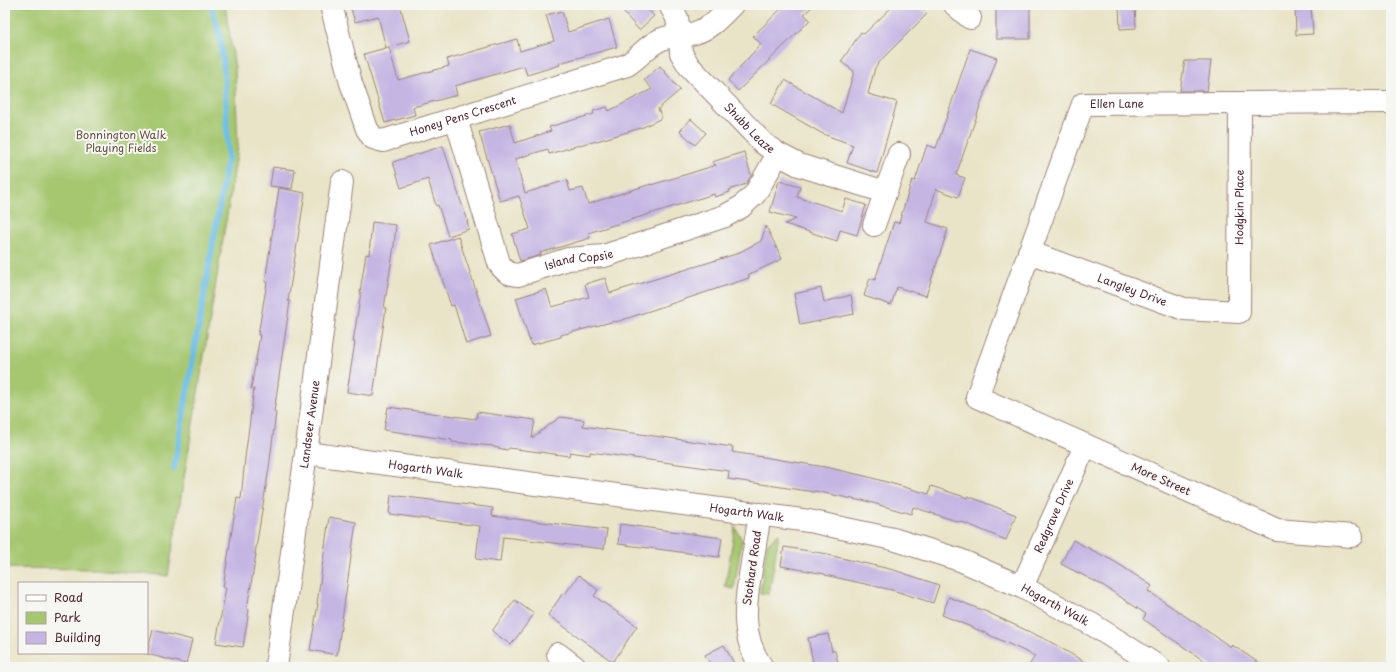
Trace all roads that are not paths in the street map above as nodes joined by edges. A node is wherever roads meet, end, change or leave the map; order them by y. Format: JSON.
{"nodes":[{"id":1,"x":331,"y":5,"type":"edge"},
{"id":2,"x":670,"y":5,"type":"edge"},
{"id":3,"x":732,"y":5,"type":"edge"},
{"id":4,"x":680,"y":36,"type":"junction"},
{"id":5,"x":1391,"y":102,"type":"edge"},
{"id":6,"x":1240,"y":103,"type":"junction"},
{"id":7,"x":456,"y":119,"type":"junction"},
{"id":8,"x":778,"y":154,"type":"junction"},
{"id":9,"x":899,"y":154,"type":"dead end"},
{"id":10,"x":342,"y":182,"type":"dead end"},
{"id":11,"x":885,"y":192,"type":"junction"},
{"id":12,"x":874,"y":225,"type":"dead end"},
{"id":13,"x":1029,"y":252,"type":"junction"},
{"id":14,"x":1239,"y":312,"type":"joint"},
{"id":15,"x":977,"y":396,"type":"joint"},
{"id":16,"x":1085,"y":446,"type":"junction"},
{"id":17,"x":306,"y":453,"type":"junction"},
{"id":18,"x":760,"y":514,"type":"junction"},
{"id":19,"x":1352,"y":536,"type":"dead end"},
{"id":20,"x":1022,"y":587,"type":"junction"},
{"id":21,"x":276,"y":667,"type":"edge"},
{"id":22,"x":762,"y":667,"type":"edge"},
{"id":23,"x":1159,"y":667,"type":"edge"}],
"edges":[{"from":1,"to":7,"type":"street","name":"Honey Pens Crescent"},
{"from":2,"to":4,"type":"street","name":"Shubb Leaze"},
{"from":3,"to":4,"type":"street","name":"Honey Pens Crescent"},
{"from":4,"to":7,"type":"street","name":"Honey Pens Crescent"},
{"from":4,"to":8,"type":"street","name":"Shubb Leaze"},
{"from":5,"to":6,"type":"street","name":"Ellen Lane"},
{"from":6,"to":13,"type":"street","name":"Ellen Lane"},
{"from":6,"to":14,"type":"street","name":"Hodgkin Place"},
{"from":7,"to":8,"type":"street","name":"Island Copsie"},
{"from":8,"to":11,"type":"street","name":"Shubb Leaze"},
{"from":9,"to":11,"type":"street"},
{"from":10,"to":17,"type":"street","name":"Landseer Avenue"},
{"from":11,"to":12,"type":"street"},
{"from":13,"to":14,"type":"street","name":"Langley Drive"},
{"from":13,"to":15,"type":"street","name":"Ellen Lane"},
{"from":15,"to":16,"type":"street","name":"More Street"},
{"from":16,"to":19,"type":"street","name":"More Street"},
{"from":16,"to":20,"type":"street","name":"Redgrave Drive"},
{"from":17,"to":18,"type":"street","name":"Hogarth Walk"},
{"from":17,"to":21,"type":"street","name":"Landseer Avenue"},
{"from":18,"to":20,"type":"street","name":"Hogarth Walk"},
{"from":18,"to":22,"type":"street","name":"Stothard Road"},
{"from":20,"to":23,"type":"street","name":"Hogarth Walk"}]}
